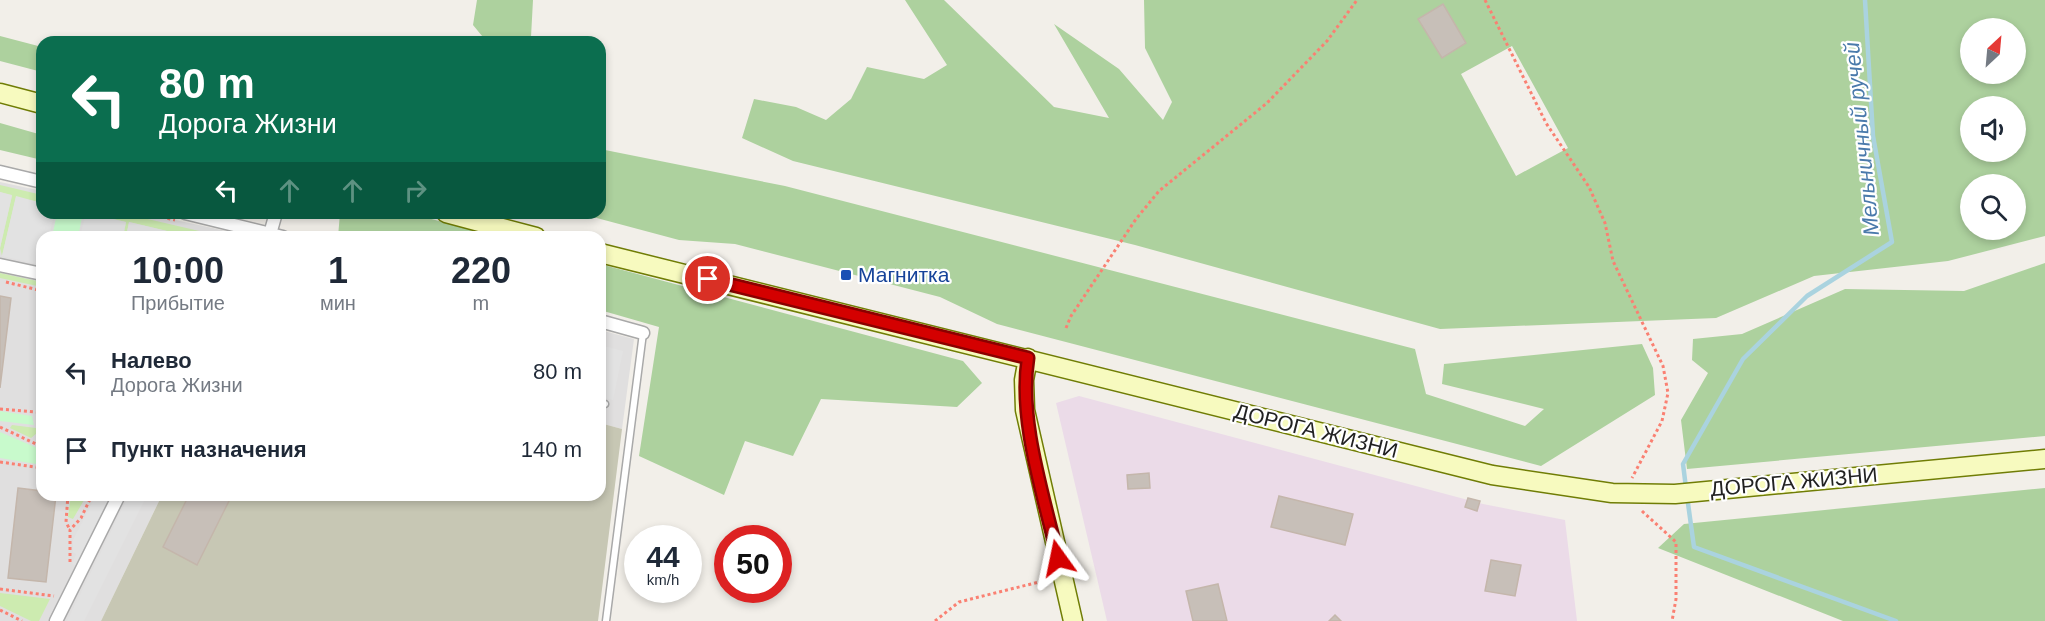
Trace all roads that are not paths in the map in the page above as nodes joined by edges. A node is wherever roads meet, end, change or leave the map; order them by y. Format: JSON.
{"nodes":[{"id":1,"x":0,"y":93,"type":"edge"},
{"id":2,"x":36,"y":102,"type":"edge"},
{"id":3,"x":0,"y":172,"type":"edge"},
{"id":4,"x":36,"y":181,"type":"edge"},
{"id":5,"x":208,"y":219,"type":"edge"},
{"id":6,"x":468,"y":219,"type":"edge"},
{"id":7,"x":255,"y":231,"type":"edge"},
{"id":8,"x":514,"y":231,"type":"edge"},
{"id":9,"x":606,"y":254,"type":"edge"},
{"id":10,"x":0,"y":265,"type":"edge"},
{"id":11,"x":36,"y":273,"type":"edge"},
{"id":12,"x":606,"y":323,"type":"edge"},
{"id":13,"x":643,"y":333,"type":"joint"},
{"id":14,"x":1028,"y":358,"type":"junction"},
{"id":15,"x":2045,"y":459,"type":"edge"},
{"id":16,"x":116,"y":501,"type":"edge"},
{"id":17,"x":56,"y":621,"type":"edge"},
{"id":18,"x":606,"y":621,"type":"edge"},
{"id":19,"x":1073,"y":621,"type":"edge"}],
"edges":[{"from":1,"to":2,"type":"main road"},
{"from":3,"to":4,"type":"street"},
{"from":5,"to":7,"type":"street"},
{"from":6,"to":8,"type":"main road"},
{"from":9,"to":14,"type":"main road","name":"ДОРОГА ЖИЗНИ"},
{"from":10,"to":11,"type":"street"},
{"from":12,"to":13,"type":"street"},
{"from":13,"to":18,"type":"lane"},
{"from":14,"to":15,"type":"main road","name":"ДОРОГА ЖИЗНИ"},
{"from":14,"to":19,"type":"main road"},
{"from":16,"to":17,"type":"street"}]}
